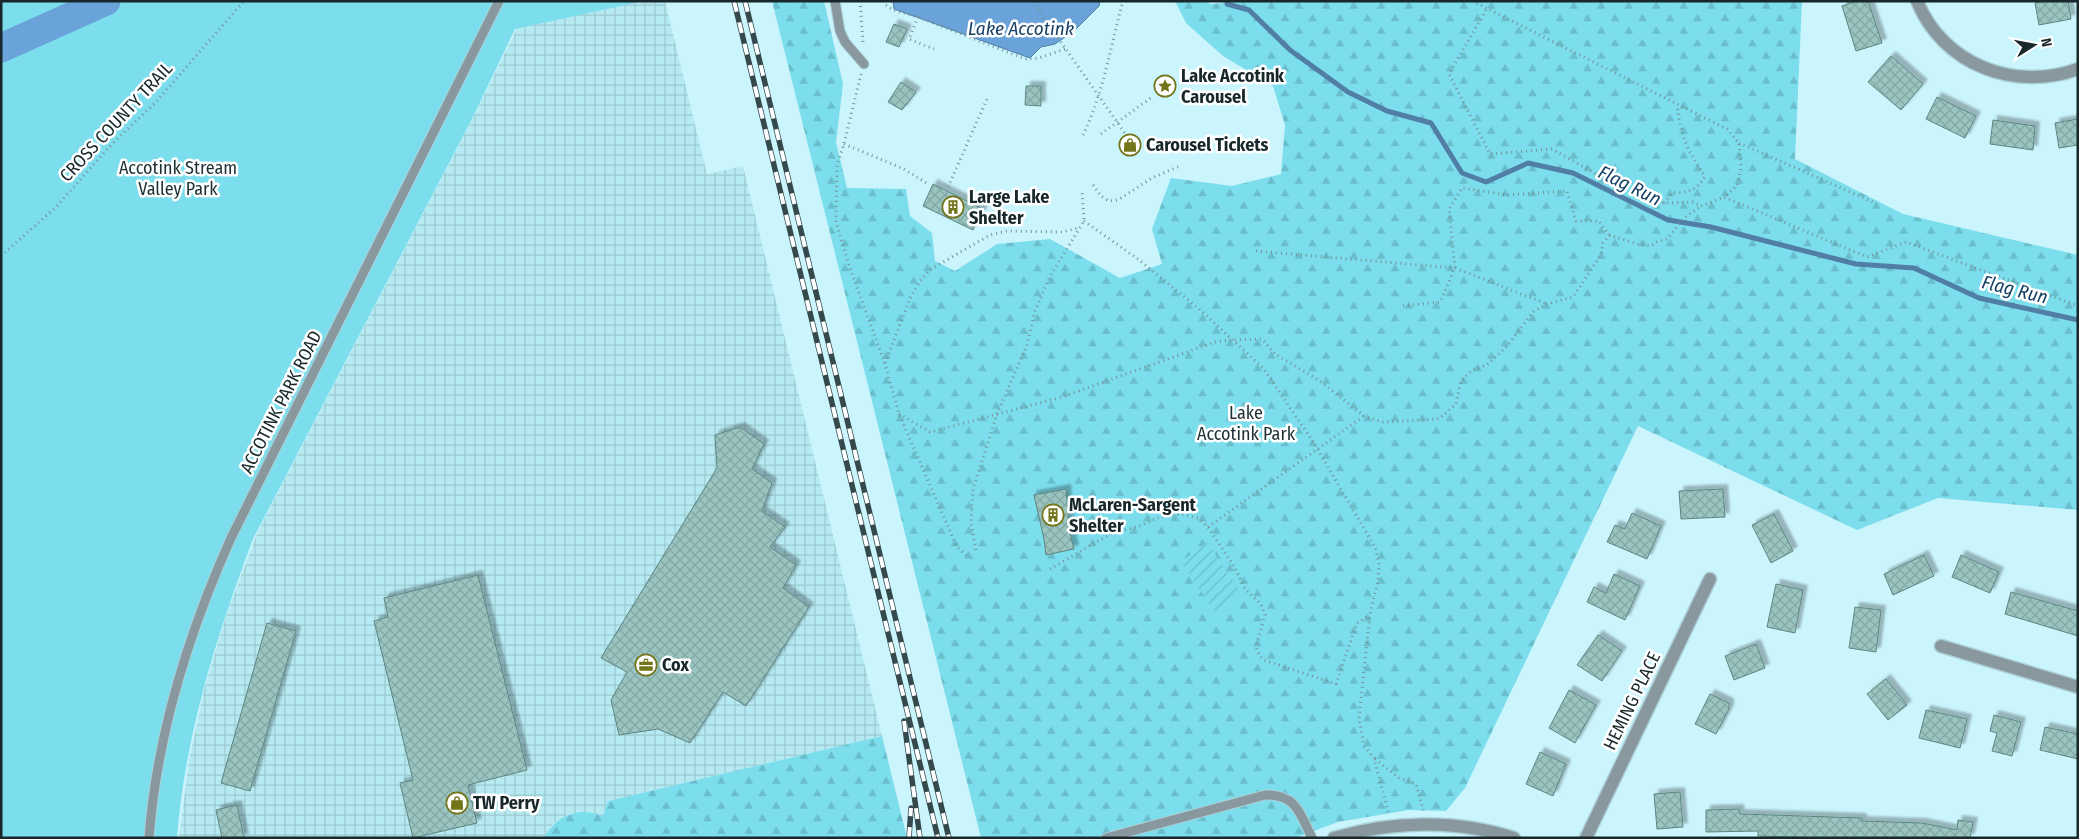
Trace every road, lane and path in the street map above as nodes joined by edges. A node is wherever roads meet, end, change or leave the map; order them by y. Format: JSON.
{"nodes":[{"id":1,"x":244,"y":1,"type":"edge"},
{"id":2,"x":499,"y":1,"type":"edge"},
{"id":3,"x":835,"y":1,"type":"edge"},
{"id":4,"x":860,"y":1,"type":"edge"},
{"id":5,"x":1032,"y":1,"type":"edge"},
{"id":6,"x":1123,"y":1,"type":"edge"},
{"id":7,"x":1473,"y":1,"type":"edge"},
{"id":8,"x":1917,"y":1,"type":"edge"},
{"id":9,"x":886,"y":5,"type":"dead end"},
{"id":10,"x":1486,"y":10,"type":"junction"},
{"id":11,"x":918,"y":17,"type":"junction"},
{"id":12,"x":863,"y":46,"type":"dead end"},
{"id":13,"x":934,"y":49,"type":"dead end"},
{"id":14,"x":1064,"y":49,"type":"junction"},
{"id":15,"x":864,"y":64,"type":"joint"},
{"id":16,"x":2078,"y":69,"type":"edge"},
{"id":17,"x":1098,"y":95,"type":"junction"},
{"id":18,"x":1152,"y":97,"type":"dead end"},
{"id":19,"x":987,"y":99,"type":"dead end"},
{"id":20,"x":1677,"y":104,"type":"junction"},
{"id":21,"x":1117,"y":121,"type":"junction"},
{"id":22,"x":1101,"y":134,"type":"dead end"},
{"id":23,"x":1083,"y":135,"type":"dead end"},
{"id":24,"x":1129,"y":139,"type":"dead end"},
{"id":25,"x":1739,"y":143,"type":"junction"},
{"id":26,"x":844,"y":144,"type":"junction"},
{"id":27,"x":1180,"y":166,"type":"dead end"},
{"id":28,"x":928,"y":184,"type":"dead end"},
{"id":29,"x":1093,"y":185,"type":"dead end"},
{"id":30,"x":948,"y":187,"type":"dead end"},
{"id":31,"x":1082,"y":190,"type":"dead end"},
{"id":32,"x":1724,"y":197,"type":"junction"},
{"id":33,"x":1873,"y":202,"type":"dead end"},
{"id":34,"x":1664,"y":203,"type":"junction"},
{"id":35,"x":1701,"y":206,"type":"junction"},
{"id":36,"x":1084,"y":221,"type":"junction"},
{"id":37,"x":1079,"y":228,"type":"junction"},
{"id":38,"x":1609,"y":235,"type":"junction"},
{"id":39,"x":1256,"y":251,"type":"dead end"},
{"id":40,"x":1,"y":256,"type":"edge"},
{"id":41,"x":1455,"y":268,"type":"junction"},
{"id":42,"x":1548,"y":304,"type":"junction"},
{"id":43,"x":1401,"y":306,"type":"dead end"},
{"id":44,"x":2078,"y":306,"type":"edge"},
{"id":45,"x":1233,"y":340,"type":"junction"},
{"id":46,"x":885,"y":364,"type":"junction"},
{"id":47,"x":899,"y":414,"type":"junction"},
{"id":48,"x":997,"y":414,"type":"junction"},
{"id":49,"x":1364,"y":416,"type":"junction"},
{"id":50,"x":1318,"y":451,"type":"junction"},
{"id":51,"x":1208,"y":527,"type":"junction"},
{"id":52,"x":976,"y":550,"type":"dead end"},
{"id":53,"x":969,"y":558,"type":"dead end"},
{"id":54,"x":1050,"y":569,"type":"dead end"},
{"id":55,"x":1710,"y":579,"type":"dead end"},
{"id":56,"x":1370,"y":614,"type":"junction"},
{"id":57,"x":1941,"y":646,"type":"dead end"},
{"id":58,"x":2078,"y":687,"type":"edge"},
{"id":59,"x":1374,"y":758,"type":"junction"},
{"id":60,"x":1428,"y":824,"type":"junction"},
{"id":61,"x":1390,"y":826,"type":"junction"},
{"id":62,"x":149,"y":838,"type":"edge"},
{"id":63,"x":1106,"y":838,"type":"edge"},
{"id":64,"x":1312,"y":838,"type":"edge"},
{"id":65,"x":1334,"y":838,"type":"edge"},
{"id":66,"x":1514,"y":838,"type":"edge"},
{"id":67,"x":1586,"y":838,"type":"edge"}],
"edges":[{"from":1,"to":40,"type":"path","name":"CROSS COUNTY TRAIL"},
{"from":2,"to":62,"type":"lane","name":"ACCOTINK PARK ROAD"},
{"from":3,"to":15,"type":"lane"},
{"from":4,"to":12,"type":"path"},
{"from":5,"to":14,"type":"path"},
{"from":6,"to":17,"type":"path"},
{"from":7,"to":10,"type":"path"},
{"from":8,"to":16,"type":"street"},
{"from":9,"to":11,"type":"path"},
{"from":10,"to":20,"type":"path"},
{"from":10,"to":34,"type":"path"},
{"from":11,"to":13,"type":"path"},
{"from":11,"to":14,"type":"path"},
{"from":14,"to":17,"type":"path"},
{"from":15,"to":26,"type":"path"},
{"from":17,"to":21,"type":"path"},
{"from":17,"to":23,"type":"path"},
{"from":18,"to":21,"type":"path"},
{"from":19,"to":30,"type":"path"},
{"from":20,"to":25,"type":"path"},
{"from":20,"to":34,"type":"path"},
{"from":21,"to":22,"type":"path"},
{"from":21,"to":24,"type":"path"},
{"from":25,"to":32,"type":"path"},
{"from":25,"to":33,"type":"path"},
{"from":26,"to":28,"type":"path"},
{"from":26,"to":46,"type":"path"},
{"from":27,"to":29,"type":"path"},
{"from":31,"to":36,"type":"path"},
{"from":32,"to":35,"type":"path"},
{"from":32,"to":44,"type":"path"},
{"from":34,"to":35,"type":"path"},
{"from":35,"to":38,"type":"path"},
{"from":36,"to":37,"type":"path"},
{"from":36,"to":45,"type":"path"},
{"from":37,"to":46,"type":"path"},
{"from":37,"to":48,"type":"path"},
{"from":38,"to":41,"type":"path"},
{"from":38,"to":42,"type":"path"},
{"from":39,"to":41,"type":"path"},
{"from":41,"to":42,"type":"path"},
{"from":41,"to":43,"type":"path"},
{"from":42,"to":49,"type":"path"},
{"from":45,"to":48,"type":"path"},
{"from":45,"to":49,"type":"path"},
{"from":45,"to":50,"type":"path"},
{"from":46,"to":47,"type":"path"},
{"from":47,"to":48,"type":"path"},
{"from":47,"to":53,"type":"path"},
{"from":48,"to":52,"type":"path"},
{"from":49,"to":50,"type":"path"},
{"from":50,"to":51,"type":"path"},
{"from":50,"to":56,"type":"path"},
{"from":51,"to":54,"type":"path"},
{"from":51,"to":56,"type":"path"},
{"from":55,"to":67,"type":"street","name":"HEMING PLACE"},
{"from":56,"to":59,"type":"path"},
{"from":57,"to":58,"type":"street"},
{"from":59,"to":60,"type":"path"},
{"from":59,"to":61,"type":"path"},
{"from":60,"to":61,"type":"street"},
{"from":60,"to":66,"type":"street"},
{"from":61,"to":65,"type":"street"},
{"from":63,"to":64,"type":"lane"}]}
